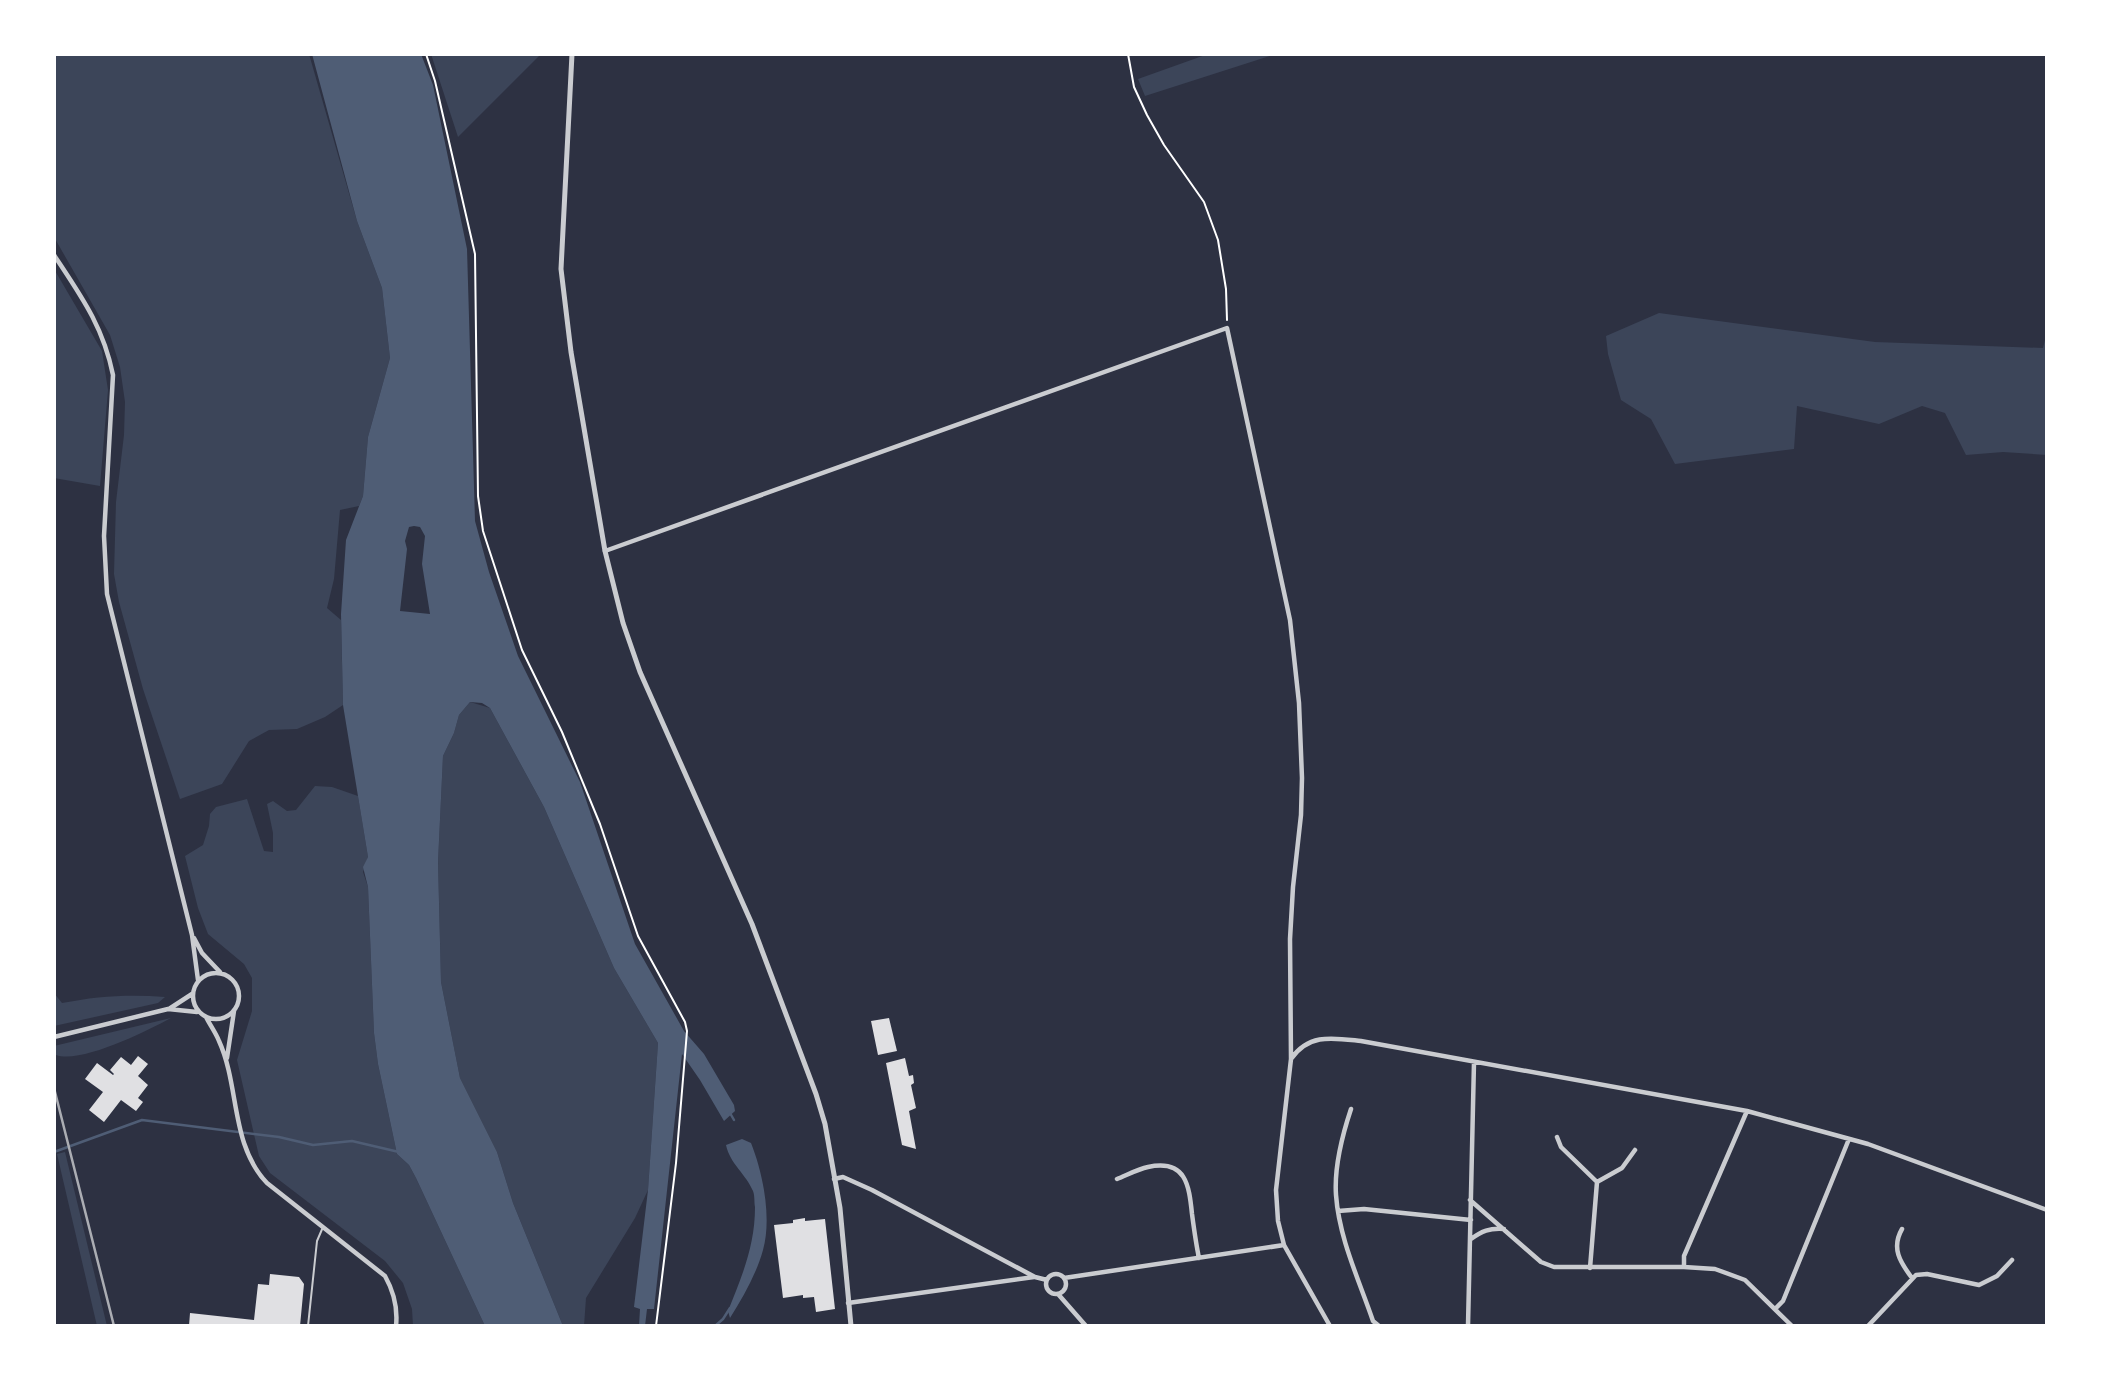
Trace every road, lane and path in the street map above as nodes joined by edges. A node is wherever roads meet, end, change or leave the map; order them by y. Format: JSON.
{"nodes":[{"id":1,"x":426,"y":54,"type":"edge"},
{"id":2,"x":572,"y":54,"type":"edge"},
{"id":3,"x":1128,"y":54,"type":"edge"},
{"id":4,"x":54,"y":256,"type":"edge"},
{"id":5,"x":1227,"y":328,"type":"junction"},
{"id":6,"x":605,"y":551,"type":"junction"},
{"id":7,"x":192,"y":935,"type":"junction"},
{"id":8,"x":221,"y":973,"type":"junction"},
{"id":9,"x":198,"y":980,"type":"junction"},
{"id":10,"x":192,"y":994,"type":"junction"},
{"id":11,"x":168,"y":1009,"type":"junction"},
{"id":12,"x":235,"y":1010,"type":"junction"},
{"id":13,"x":198,"y":1012,"type":"junction"},
{"id":14,"x":206,"y":1017,"type":"junction"},
{"id":15,"x":54,"y":1037,"type":"edge"},
{"id":16,"x":1292,"y":1059,"type":"junction"},
{"id":17,"x":226,"y":1062,"type":"junction"},
{"id":18,"x":1474,"y":1062,"type":"junction"},
{"id":19,"x":1351,"y":1109,"type":"dead end"},
{"id":20,"x":1747,"y":1111,"type":"junction"},
{"id":21,"x":1557,"y":1138,"type":"dead end"},
{"id":22,"x":1849,"y":1139,"type":"junction"},
{"id":23,"x":1635,"y":1150,"type":"dead end"},
{"id":24,"x":834,"y":1179,"type":"junction"},
{"id":25,"x":1117,"y":1179,"type":"dead end"},
{"id":26,"x":1597,"y":1182,"type":"junction"},
{"id":27,"x":1470,"y":1200,"type":"junction"},
{"id":28,"x":2047,"y":1210,"type":"edge"},
{"id":29,"x":1338,"y":1211,"type":"junction"},
{"id":30,"x":1471,"y":1220,"type":"junction"},
{"id":31,"x":323,"y":1226,"type":"junction"},
{"id":32,"x":1505,"y":1229,"type":"junction"},
{"id":33,"x":1902,"y":1229,"type":"dead end"},
{"id":34,"x":1470,"y":1239,"type":"junction"},
{"id":35,"x":1284,"y":1245,"type":"junction"},
{"id":36,"x":1199,"y":1259,"type":"junction"},
{"id":37,"x":2012,"y":1260,"type":"dead end"},
{"id":38,"x":1684,"y":1267,"type":"junction"},
{"id":39,"x":1590,"y":1269,"type":"junction"},
{"id":40,"x":1035,"y":1276,"type":"junction"},
{"id":41,"x":1064,"y":1278,"type":"junction"},
{"id":42,"x":1912,"y":1278,"type":"junction"},
{"id":43,"x":1047,"y":1280,"type":"junction"},
{"id":44,"x":1058,"y":1294,"type":"junction"},
{"id":45,"x":848,"y":1303,"type":"junction"},
{"id":46,"x":1776,"y":1308,"type":"junction"},
{"id":47,"x":309,"y":1326,"type":"edge"},
{"id":48,"x":396,"y":1326,"type":"edge"},
{"id":49,"x":656,"y":1326,"type":"edge"},
{"id":50,"x":851,"y":1326,"type":"edge"},
{"id":51,"x":1086,"y":1326,"type":"edge"},
{"id":52,"x":1331,"y":1326,"type":"edge"},
{"id":53,"x":1379,"y":1326,"type":"edge"},
{"id":54,"x":1468,"y":1326,"type":"edge"},
{"id":55,"x":1793,"y":1326,"type":"edge"},
{"id":56,"x":1868,"y":1326,"type":"edge"}],
"edges":[{"from":1,"to":49,"type":"path"},
{"from":2,"to":6,"type":"street"},
{"from":3,"to":5,"type":"path"},
{"from":4,"to":7,"type":"street"},
{"from":5,"to":6,"type":"street"},
{"from":5,"to":16,"type":"street"},
{"from":6,"to":24,"type":"street"},
{"from":7,"to":8,"type":"street"},
{"from":7,"to":9,"type":"street"},
{"from":8,"to":9,"type":"street"},
{"from":8,"to":12,"type":"street"},
{"from":9,"to":10,"type":"street"},
{"from":10,"to":11,"type":"street"},
{"from":10,"to":13,"type":"street"},
{"from":11,"to":13,"type":"street"},
{"from":11,"to":15,"type":"street"},
{"from":12,"to":14,"type":"street"},
{"from":12,"to":17,"type":"street"},
{"from":13,"to":14,"type":"street"},
{"from":14,"to":17,"type":"street"},
{"from":16,"to":18,"type":"street"},
{"from":16,"to":35,"type":"street"},
{"from":17,"to":31,"type":"street"},
{"from":18,"to":20,"type":"street"},
{"from":18,"to":27,"type":"street"},
{"from":19,"to":29,"type":"street"},
{"from":20,"to":22,"type":"street"},
{"from":20,"to":38,"type":"street"},
{"from":21,"to":26,"type":"street"},
{"from":22,"to":28,"type":"street"},
{"from":22,"to":46,"type":"street"},
{"from":23,"to":26,"type":"street"},
{"from":24,"to":40,"type":"street"},
{"from":24,"to":45,"type":"street"},
{"from":25,"to":36,"type":"street"},
{"from":26,"to":39,"type":"street"},
{"from":27,"to":30,"type":"street"},
{"from":27,"to":32,"type":"street"},
{"from":29,"to":30,"type":"street"},
{"from":29,"to":53,"type":"street"},
{"from":30,"to":34,"type":"street"},
{"from":31,"to":47,"type":"lane"},
{"from":31,"to":48,"type":"street"},
{"from":32,"to":34,"type":"street"},
{"from":32,"to":39,"type":"street"},
{"from":33,"to":42,"type":"street"},
{"from":34,"to":54,"type":"street"},
{"from":35,"to":36,"type":"street"},
{"from":35,"to":52,"type":"street"},
{"from":36,"to":41,"type":"street"},
{"from":37,"to":42,"type":"street"},
{"from":38,"to":39,"type":"street"},
{"from":38,"to":46,"type":"street"},
{"from":40,"to":43,"type":"street"},
{"from":40,"to":45,"type":"street"},
{"from":41,"to":43,"type":"street"},
{"from":41,"to":44,"type":"street"},
{"from":42,"to":56,"type":"street"},
{"from":43,"to":44,"type":"street"},
{"from":44,"to":51,"type":"street"},
{"from":45,"to":50,"type":"street"},
{"from":46,"to":55,"type":"street"}]}
